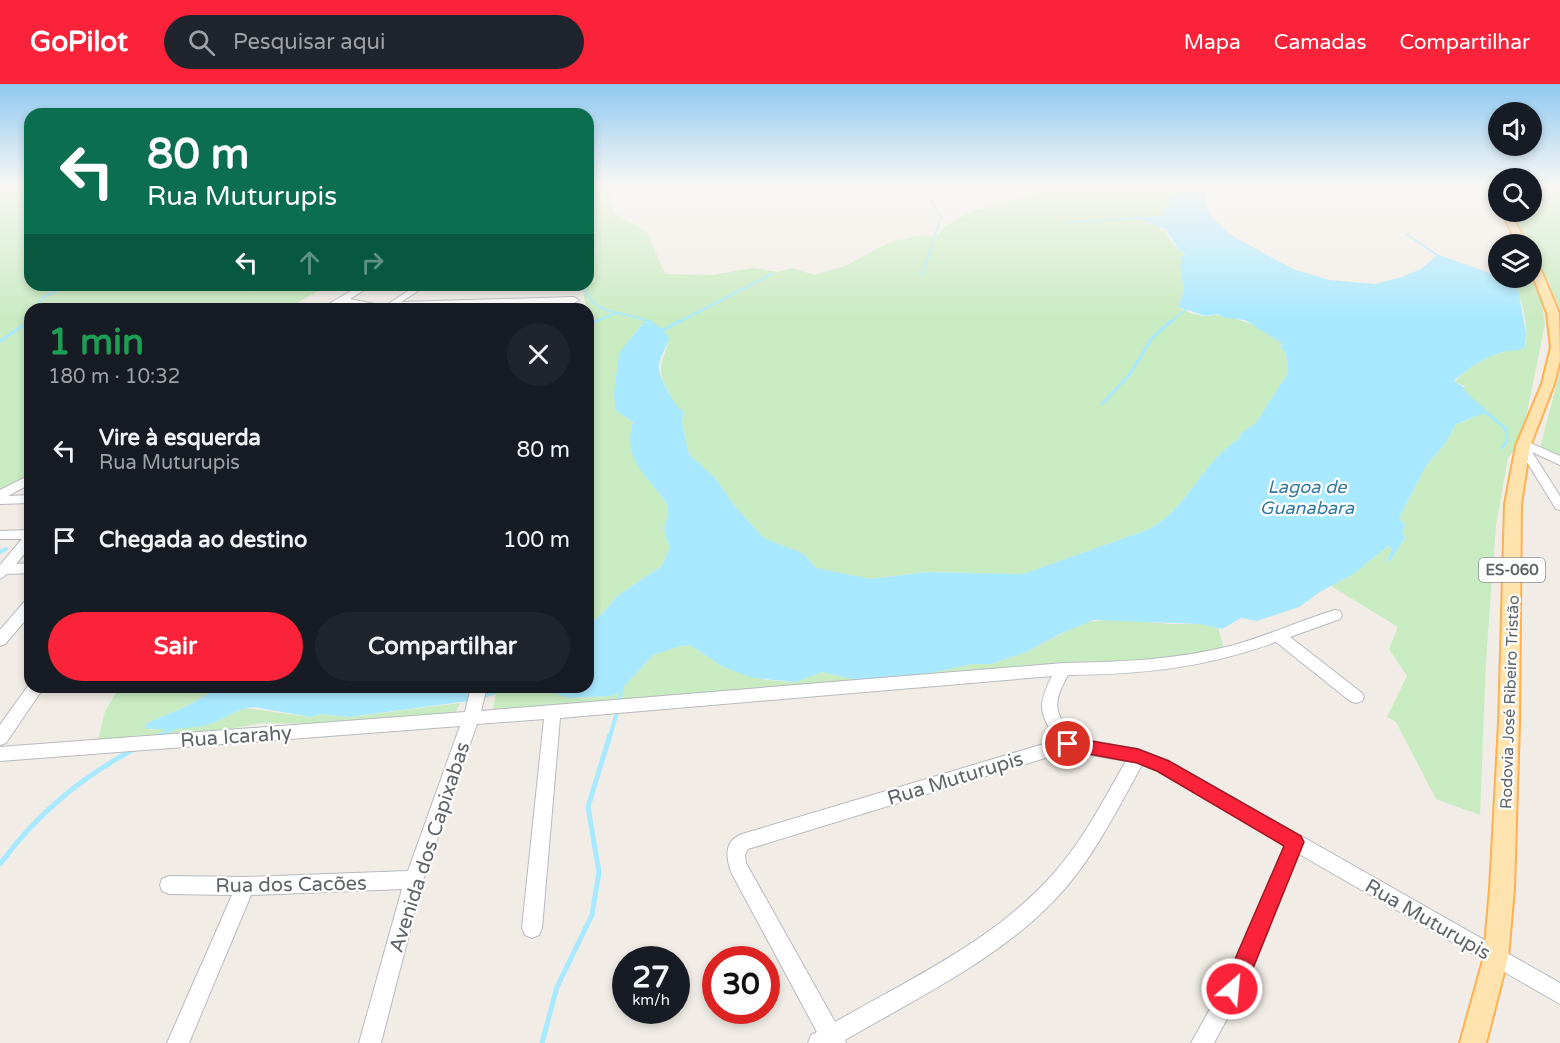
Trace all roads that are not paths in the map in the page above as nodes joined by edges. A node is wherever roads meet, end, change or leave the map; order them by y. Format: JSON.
{"nodes":[{"id":1,"x":1542,"y":286,"type":"edge"},
{"id":2,"x":357,"y":291,"type":"edge"},
{"id":3,"x":413,"y":291,"type":"edge"},
{"id":4,"x":340,"y":300,"type":"junction"},
{"id":5,"x":573,"y":300,"type":"edge"},
{"id":6,"x":335,"y":303,"type":"edge"},
{"id":7,"x":357,"y":303,"type":"edge"},
{"id":8,"x":393,"y":303,"type":"edge"},
{"id":9,"x":502,"y":303,"type":"edge"},
{"id":10,"x":1524,"y":445,"type":"junction"},
{"id":11,"x":1560,"y":461,"type":"edge"},
{"id":12,"x":24,"y":482,"type":"edge"},
{"id":13,"x":0,"y":495,"type":"edge"},
{"id":14,"x":24,"y":499,"type":"edge"},
{"id":15,"x":0,"y":500,"type":"edge"},
{"id":16,"x":1560,"y":507,"type":"edge"},
{"id":17,"x":0,"y":535,"type":"edge"},
{"id":18,"x":24,"y":536,"type":"edge"},
{"id":19,"x":24,"y":544,"type":"edge"},
{"id":20,"x":24,"y":569,"type":"edge"},
{"id":21,"x":2,"y":572,"type":"edge"},
{"id":22,"x":24,"y":612,"type":"edge"},
{"id":23,"x":1335,"y":615,"type":"dead end"},
{"id":24,"x":1280,"y":636,"type":"junction"},
{"id":25,"x":0,"y":640,"type":"edge"},
{"id":26,"x":1064,"y":669,"type":"junction"},
{"id":27,"x":32,"y":693,"type":"edge"},
{"id":28,"x":477,"y":693,"type":"edge"},
{"id":29,"x":1356,"y":697,"type":"dead end"},
{"id":30,"x":553,"y":712,"type":"junction"},
{"id":31,"x":471,"y":718,"type":"junction"},
{"id":32,"x":0,"y":738,"type":"edge"},
{"id":33,"x":1068,"y":744,"type":"junction"},
{"id":34,"x":0,"y":754,"type":"edge"},
{"id":35,"x":1138,"y":756,"type":"junction"},
{"id":36,"x":1295,"y":842,"type":"junction"},
{"id":37,"x":414,"y":880,"type":"junction"},
{"id":38,"x":169,"y":885,"type":"dead end"},
{"id":39,"x":245,"y":886,"type":"junction"},
{"id":40,"x":532,"y":928,"type":"dead end"},
{"id":41,"x":1496,"y":957,"type":"junction"},
{"id":42,"x":1560,"y":994,"type":"edge"},
{"id":43,"x":829,"y":1040,"type":"edge"},
{"id":44,"x":178,"y":1043,"type":"edge"},
{"id":45,"x":370,"y":1043,"type":"edge"},
{"id":46,"x":1202,"y":1043,"type":"edge"},
{"id":47,"x":1473,"y":1043,"type":"edge"}],
"edges":[{"from":1,"to":10,"type":"main road","name":"Rodovia José Ribeiro Tristão","number":"ES-060"},
{"from":2,"to":4,"type":"street"},
{"from":3,"to":8,"type":"street"},
{"from":4,"to":6,"type":"street"},
{"from":4,"to":7,"type":"street"},
{"from":5,"to":9,"type":"street"},
{"from":10,"to":11,"type":"street"},
{"from":10,"to":16,"type":"street"},
{"from":10,"to":41,"type":"main road","name":"Rodovia José Ribeiro Tristão","number":"ES-060"},
{"from":12,"to":13,"type":"street"},
{"from":14,"to":15,"type":"street"},
{"from":17,"to":18,"type":"street"},
{"from":19,"to":21,"type":"street"},
{"from":20,"to":21,"type":"street"},
{"from":22,"to":25,"type":"street"},
{"from":23,"to":24,"type":"street","name":"Rua Icarahy"},
{"from":24,"to":26,"type":"street","name":"Rua Icarahy"},
{"from":24,"to":29,"type":"street"},
{"from":26,"to":30,"type":"street","name":"Rua Icarahy"},
{"from":26,"to":33,"type":"street"},
{"from":27,"to":32,"type":"street"},
{"from":28,"to":31,"type":"street","name":"Avenida dos Capixabas"},
{"from":30,"to":31,"type":"street","name":"Rua Icarahy"},
{"from":30,"to":40,"type":"street"},
{"from":31,"to":34,"type":"street","name":"Rua Icarahy"},
{"from":31,"to":37,"type":"street","name":"Avenida dos Capixabas"},
{"from":33,"to":35,"type":"street","name":"Rua Muturupis"},
{"from":33,"to":43,"type":"street","name":"Rua Muturupis"},
{"from":35,"to":36,"type":"street","name":"Rua Muturupis"},
{"from":35,"to":43,"type":"street"},
{"from":36,"to":41,"type":"street","name":"Rua Muturupis"},
{"from":36,"to":46,"type":"street"},
{"from":37,"to":39,"type":"street","name":"Rua dos Cacões"},
{"from":37,"to":45,"type":"street","name":"Avenida dos Capixabas"},
{"from":38,"to":39,"type":"street","name":"Rua dos Cacões"},
{"from":39,"to":44,"type":"street"},
{"from":41,"to":42,"type":"street","name":"Rua Muturupis"},
{"from":41,"to":47,"type":"main road","name":"Rodovia José Ribeiro Tristão","number":"ES-060"}]}
